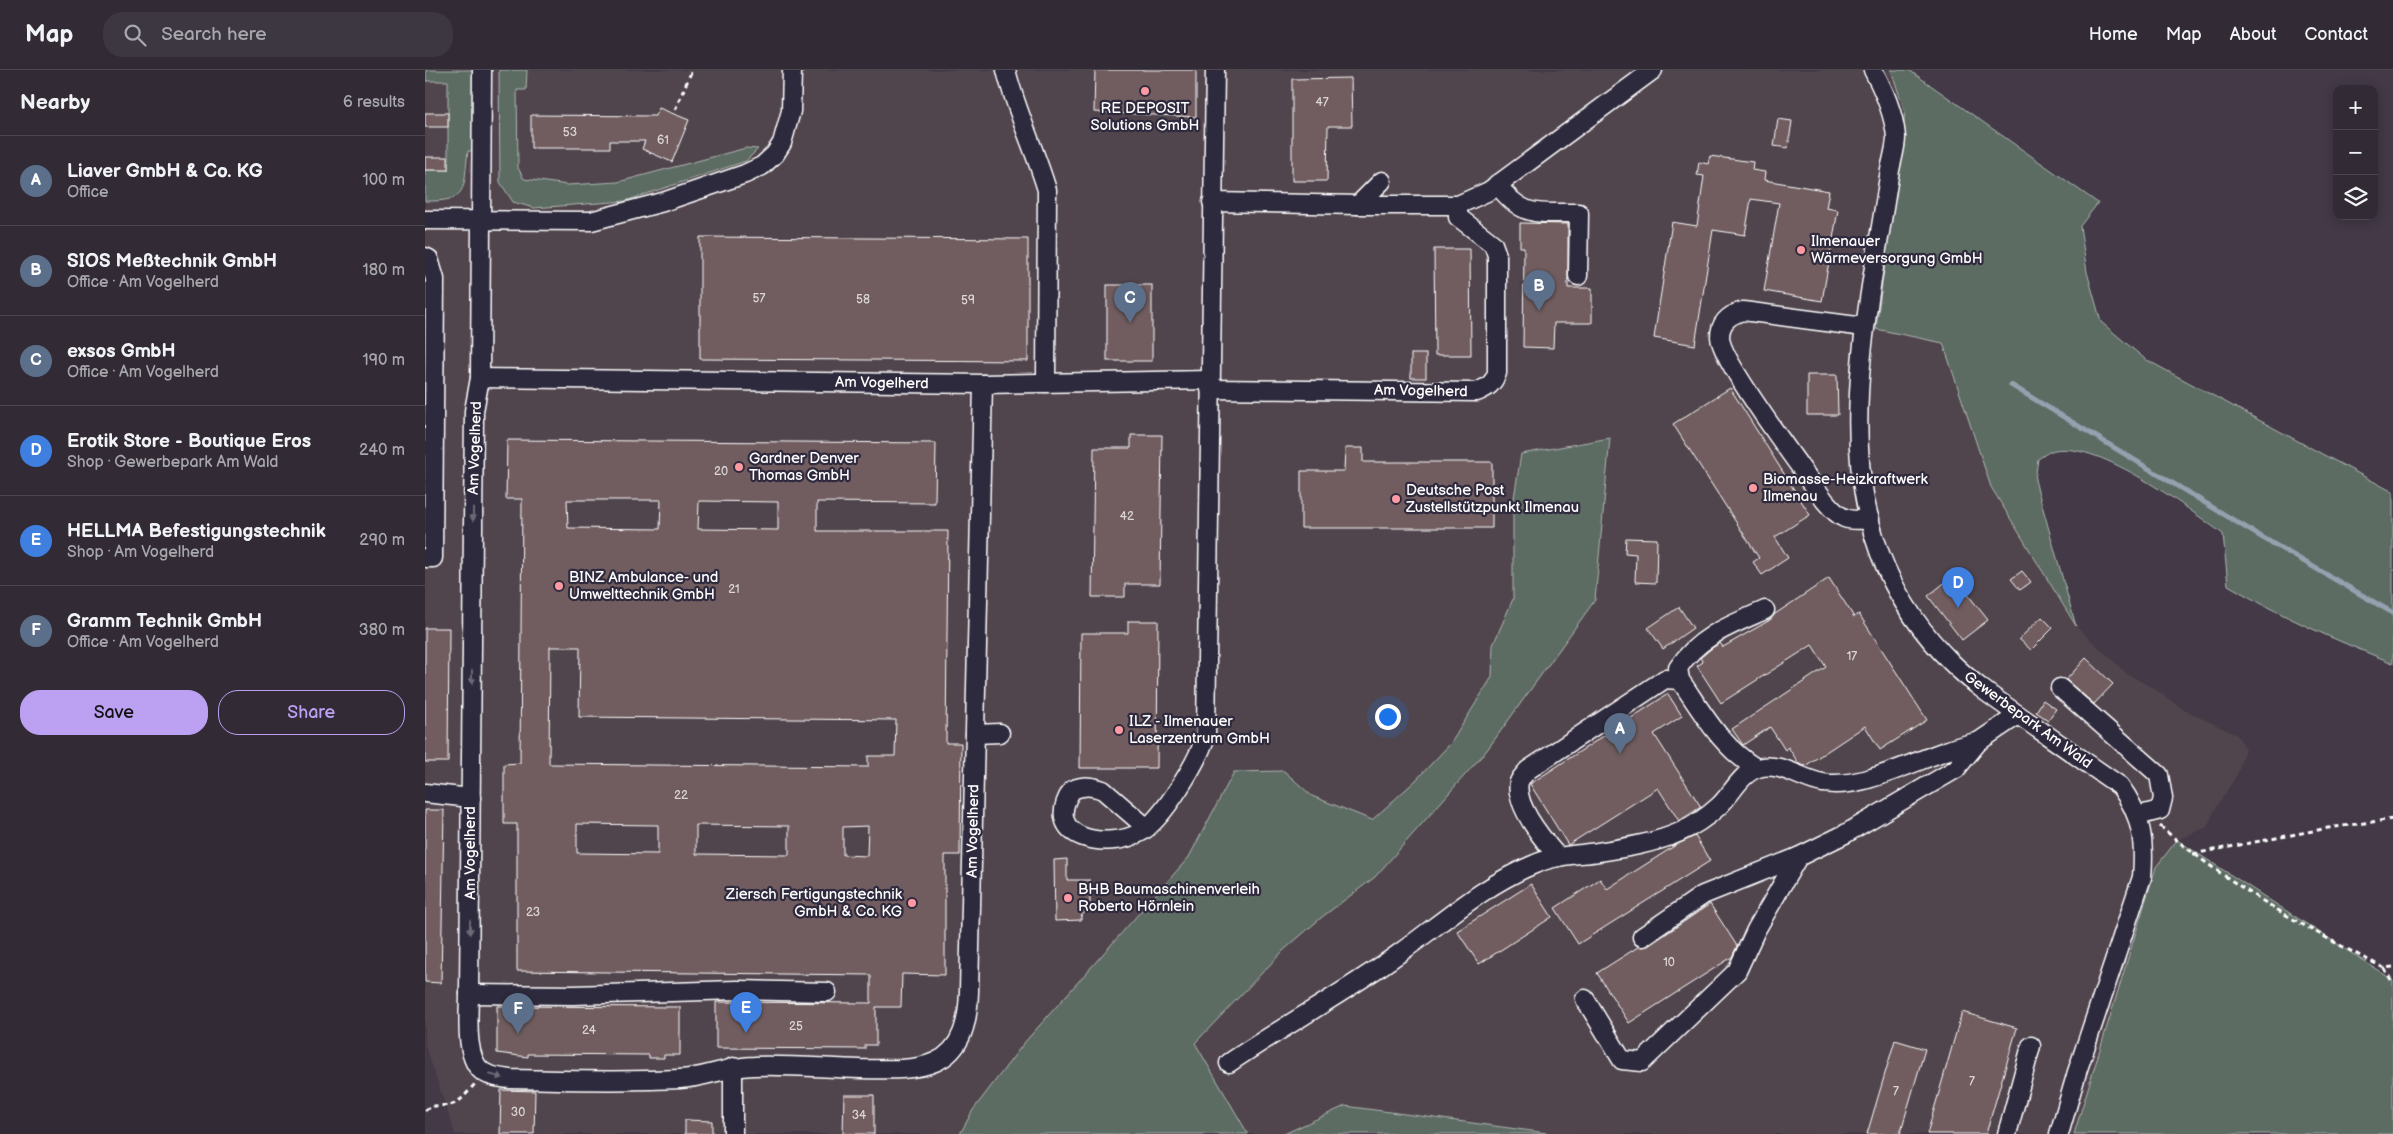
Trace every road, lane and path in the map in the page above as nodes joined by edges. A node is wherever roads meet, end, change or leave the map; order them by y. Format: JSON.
{"nodes":[{"id":1,"x":482,"y":70,"type":"edge"},
{"id":2,"x":692,"y":70,"type":"edge"},
{"id":3,"x":792,"y":70,"type":"edge"},
{"id":4,"x":1006,"y":70,"type":"edge"},
{"id":5,"x":1215,"y":70,"type":"edge"},
{"id":6,"x":1873,"y":70,"type":"edge"},
{"id":7,"x":1643,"y":73,"type":"edge"},
{"id":8,"x":675,"y":110,"type":"dead end"},
{"id":9,"x":1382,"y":181,"type":"dead end"},
{"id":10,"x":1497,"y":184,"type":"junction"},
{"id":11,"x":1213,"y":202,"type":"junction"},
{"id":12,"x":1358,"y":205,"type":"junction"},
{"id":13,"x":1458,"y":205,"type":"junction"},
{"id":14,"x":425,"y":220,"type":"edge"},
{"id":15,"x":481,"y":220,"type":"junction"},
{"id":16,"x":425,"y":256,"type":"edge"},
{"id":17,"x":1578,"y":276,"type":"dead end"},
{"id":18,"x":1864,"y":327,"type":"junction"},
{"id":19,"x":480,"y":378,"type":"junction"},
{"id":20,"x":983,"y":384,"type":"junction"},
{"id":21,"x":1045,"y":384,"type":"junction"},
{"id":22,"x":1210,"y":385,"type":"junction"},
{"id":23,"x":1870,"y":519,"type":"junction"},
{"id":24,"x":425,"y":558,"type":"edge"},
{"id":25,"x":1765,"y":610,"type":"dead end"},
{"id":26,"x":1680,"y":680,"type":"junction"},
{"id":27,"x":2059,"y":688,"type":"dead end"},
{"id":28,"x":2018,"y":715,"type":"junction"},
{"id":29,"x":1000,"y":733,"type":"dead end"},
{"id":30,"x":975,"y":734,"type":"junction"},
{"id":31,"x":1978,"y":742,"type":"junction"},
{"id":32,"x":1756,"y":768,"type":"junction"},
{"id":33,"x":425,"y":793,"type":"edge"},
{"id":34,"x":471,"y":798,"type":"junction"},
{"id":35,"x":2393,"y":819,"type":"edge"},
{"id":36,"x":2138,"y":822,"type":"junction"},
{"id":37,"x":1147,"y":828,"type":"dead end"},
{"id":38,"x":2193,"y":854,"type":"junction"},
{"id":39,"x":1558,"y":857,"type":"junction"},
{"id":40,"x":1798,"y":857,"type":"junction"},
{"id":41,"x":1642,"y":937,"type":"dead end"},
{"id":42,"x":2393,"y":967,"type":"edge"},
{"id":43,"x":2384,"y":968,"type":"junction"},
{"id":44,"x":2393,"y":983,"type":"edge"},
{"id":45,"x":827,"y":992,"type":"dead end"},
{"id":46,"x":469,"y":994,"type":"junction"},
{"id":47,"x":1585,"y":999,"type":"dead end"},
{"id":48,"x":2031,"y":1046,"type":"dead end"},
{"id":49,"x":1229,"y":1063,"type":"dead end"},
{"id":50,"x":733,"y":1067,"type":"junction"},
{"id":51,"x":475,"y":1084,"type":"dead end"},
{"id":52,"x":425,"y":1110,"type":"edge"},
{"id":53,"x":733,"y":1134,"type":"edge"},
{"id":54,"x":2007,"y":1134,"type":"edge"},
{"id":55,"x":2059,"y":1134,"type":"edge"}],
"edges":[{"from":1,"to":15,"type":"street","name":"Am Vogelherd"},
{"from":2,"to":8,"type":"path"},
{"from":3,"to":15,"type":"street"},
{"from":4,"to":21,"type":"street"},
{"from":5,"to":11,"type":"street"},
{"from":6,"to":18,"type":"street","name":"Gewerbepark Am Wald"},
{"from":7,"to":10,"type":"street"},
{"from":9,"to":12,"type":"street"},
{"from":10,"to":13,"type":"street"},
{"from":10,"to":17,"type":"street"},
{"from":11,"to":12,"type":"street"},
{"from":11,"to":22,"type":"street"},
{"from":12,"to":13,"type":"street"},
{"from":13,"to":22,"type":"street","name":"Am Vogelherd"},
{"from":14,"to":15,"type":"street"},
{"from":15,"to":19,"type":"street","name":"Am Vogelherd"},
{"from":16,"to":24,"type":"street"},
{"from":18,"to":23,"type":"street","name":"Gewerbepark Am Wald"},
{"from":18,"to":23,"type":"street"},
{"from":19,"to":20,"type":"street","name":"Am Vogelherd"},
{"from":19,"to":34,"type":"street","name":"Am Vogelherd","one_way":true},
{"from":20,"to":21,"type":"street","name":"Am Vogelherd"},
{"from":20,"to":30,"type":"street","name":"Am Vogelherd"},
{"from":21,"to":22,"type":"street","name":"Am Vogelherd"},
{"from":22,"to":37,"type":"street"},
{"from":23,"to":28,"type":"street","name":"Gewerbepark Am Wald"},
{"from":25,"to":26,"type":"street"},
{"from":26,"to":32,"type":"street"},
{"from":26,"to":39,"type":"street"},
{"from":27,"to":36,"type":"street"},
{"from":28,"to":31,"type":"street"},
{"from":28,"to":36,"type":"street","name":"Gewerbepark Am Wald"},
{"from":29,"to":30,"type":"street"},
{"from":30,"to":50,"type":"street","name":"Am Vogelherd"},
{"from":31,"to":32,"type":"street"},
{"from":31,"to":40,"type":"street"},
{"from":32,"to":39,"type":"street"},
{"from":33,"to":34,"type":"street"},
{"from":34,"to":46,"type":"street","name":"Am Vogelherd","one_way":true},
{"from":35,"to":38,"type":"path"},
{"from":36,"to":38,"type":"path"},
{"from":36,"to":55,"type":"street","name":"Gewerbepark Am Wald"},
{"from":38,"to":43,"type":"path"},
{"from":39,"to":49,"type":"street"},
{"from":40,"to":41,"type":"street"},
{"from":40,"to":47,"type":"street"},
{"from":42,"to":43,"type":"path"},
{"from":43,"to":44,"type":"path"},
{"from":45,"to":46,"type":"street"},
{"from":46,"to":50,"type":"street","name":"Am Vogelherd","one_way":true},
{"from":48,"to":54,"type":"street"},
{"from":50,"to":53,"type":"street"},
{"from":51,"to":52,"type":"path"}]}
